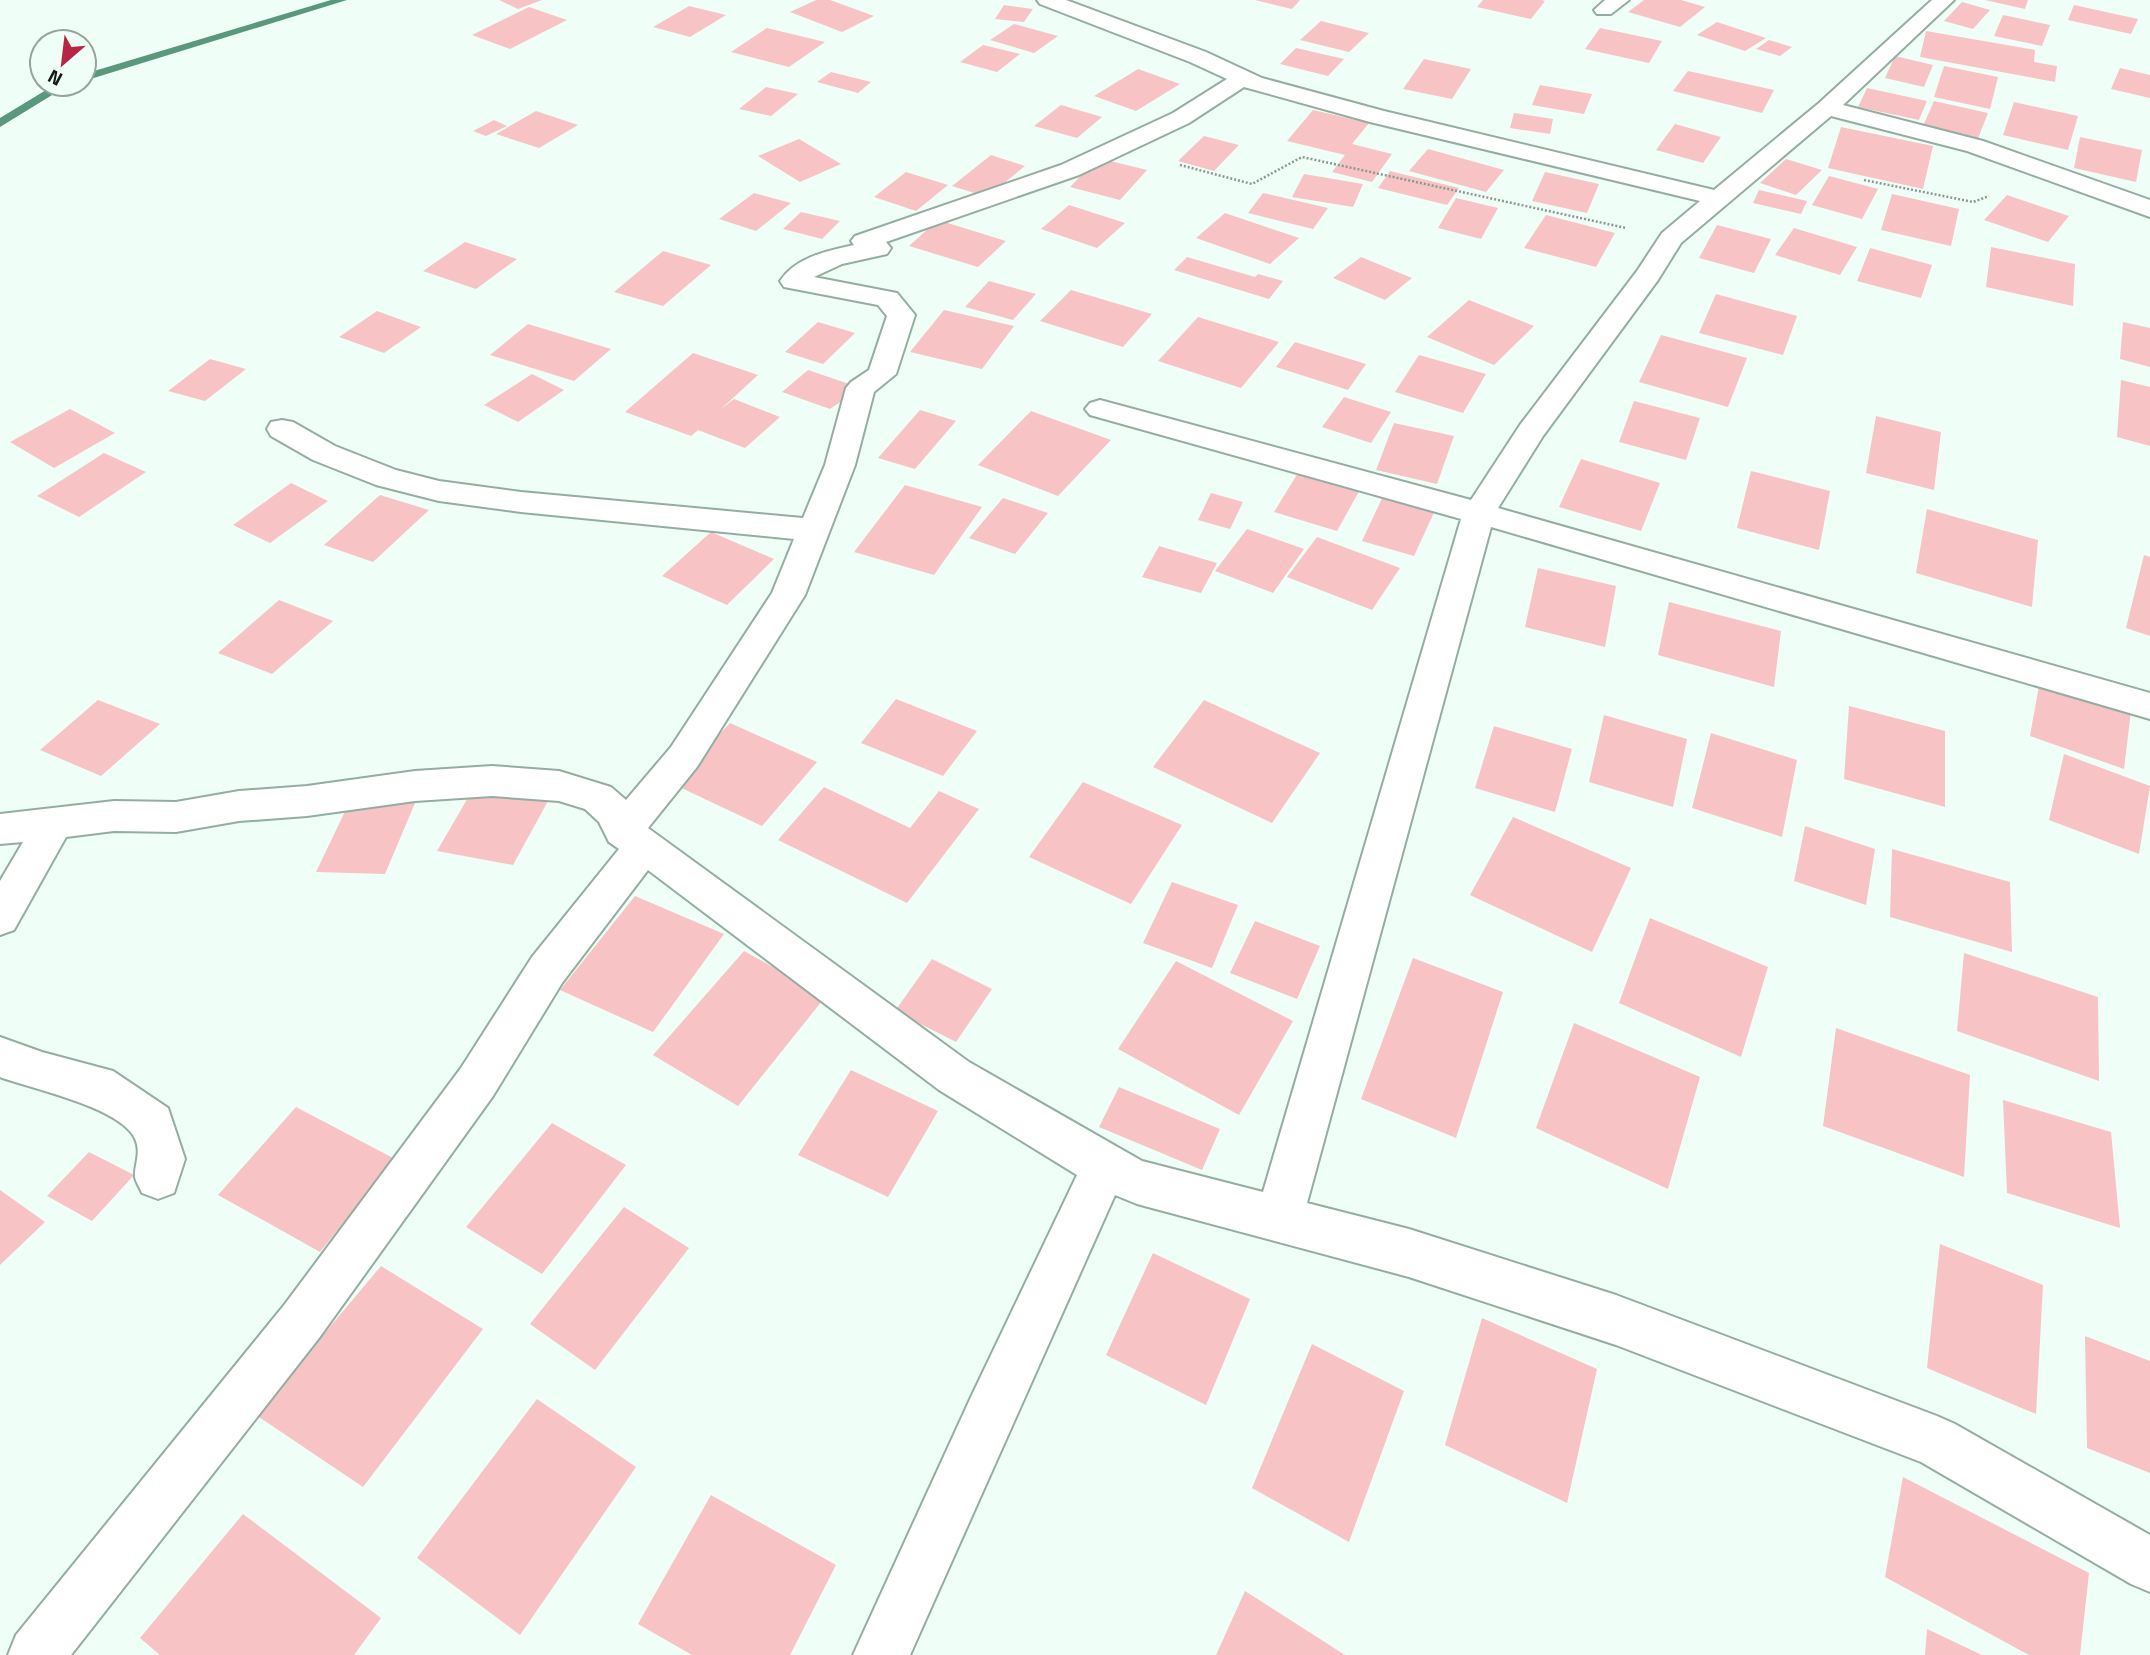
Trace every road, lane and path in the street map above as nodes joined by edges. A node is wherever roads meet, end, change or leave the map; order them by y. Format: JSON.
{"nodes":[{"id":1,"x":1047,"y":0,"type":"edge"},
{"id":2,"x":1944,"y":0,"type":"edge"},
{"id":3,"x":1243,"y":78,"type":"junction"},
{"id":4,"x":1827,"y":108,"type":"junction"},
{"id":5,"x":1170,"y":163,"type":"dead end"},
{"id":6,"x":2050,"y":173,"type":"junction"},
{"id":7,"x":1864,"y":180,"type":"dead end"},
{"id":8,"x":1717,"y":198,"type":"junction"},
{"id":9,"x":2150,"y":209,"type":"edge"},
{"id":10,"x":1671,"y":238,"type":"junction"},
{"id":11,"x":1100,"y":410,"type":"dead end"},
{"id":12,"x":282,"y":429,"type":"dead end"},
{"id":13,"x":1479,"y":513,"type":"junction"},
{"id":14,"x":813,"y":530,"type":"junction"},
{"id":15,"x":2150,"y":706,"type":"edge"},
{"id":16,"x":54,"y":823,"type":"junction"},
{"id":17,"x":0,"y":829,"type":"edge"},
{"id":18,"x":634,"y":839,"type":"junction"},
{"id":19,"x":0,"y":918,"type":"edge"},
{"id":20,"x":0,"y":1057,"type":"edge"},
{"id":21,"x":1105,"y":1167,"type":"junction"},
{"id":22,"x":158,"y":1177,"type":"dead end"},
{"id":23,"x":1279,"y":1219,"type":"junction"},
{"id":24,"x":2150,"y":1565,"type":"edge"},
{"id":25,"x":36,"y":1655,"type":"edge"},
{"id":26,"x":881,"y":1655,"type":"edge"}],
"edges":[{"from":1,"to":3,"type":"street"},
{"from":2,"to":4,"type":"street"},
{"from":3,"to":8,"type":"street"},
{"from":3,"to":14,"type":"street"},
{"from":4,"to":6,"type":"street"},
{"from":4,"to":8,"type":"street"},
{"from":5,"to":10,"type":"path"},
{"from":6,"to":7,"type":"path"},
{"from":6,"to":9,"type":"street"},
{"from":8,"to":10,"type":"street"},
{"from":10,"to":13,"type":"street"},
{"from":11,"to":13,"type":"street"},
{"from":12,"to":14,"type":"street"},
{"from":13,"to":15,"type":"street"},
{"from":13,"to":23,"type":"street"},
{"from":14,"to":18,"type":"street"},
{"from":16,"to":17,"type":"street"},
{"from":16,"to":18,"type":"street"},
{"from":16,"to":19,"type":"street"},
{"from":18,"to":21,"type":"street"},
{"from":18,"to":25,"type":"street"},
{"from":20,"to":22,"type":"street"},
{"from":21,"to":23,"type":"street"},
{"from":21,"to":26,"type":"street"},
{"from":23,"to":24,"type":"street"}]}
